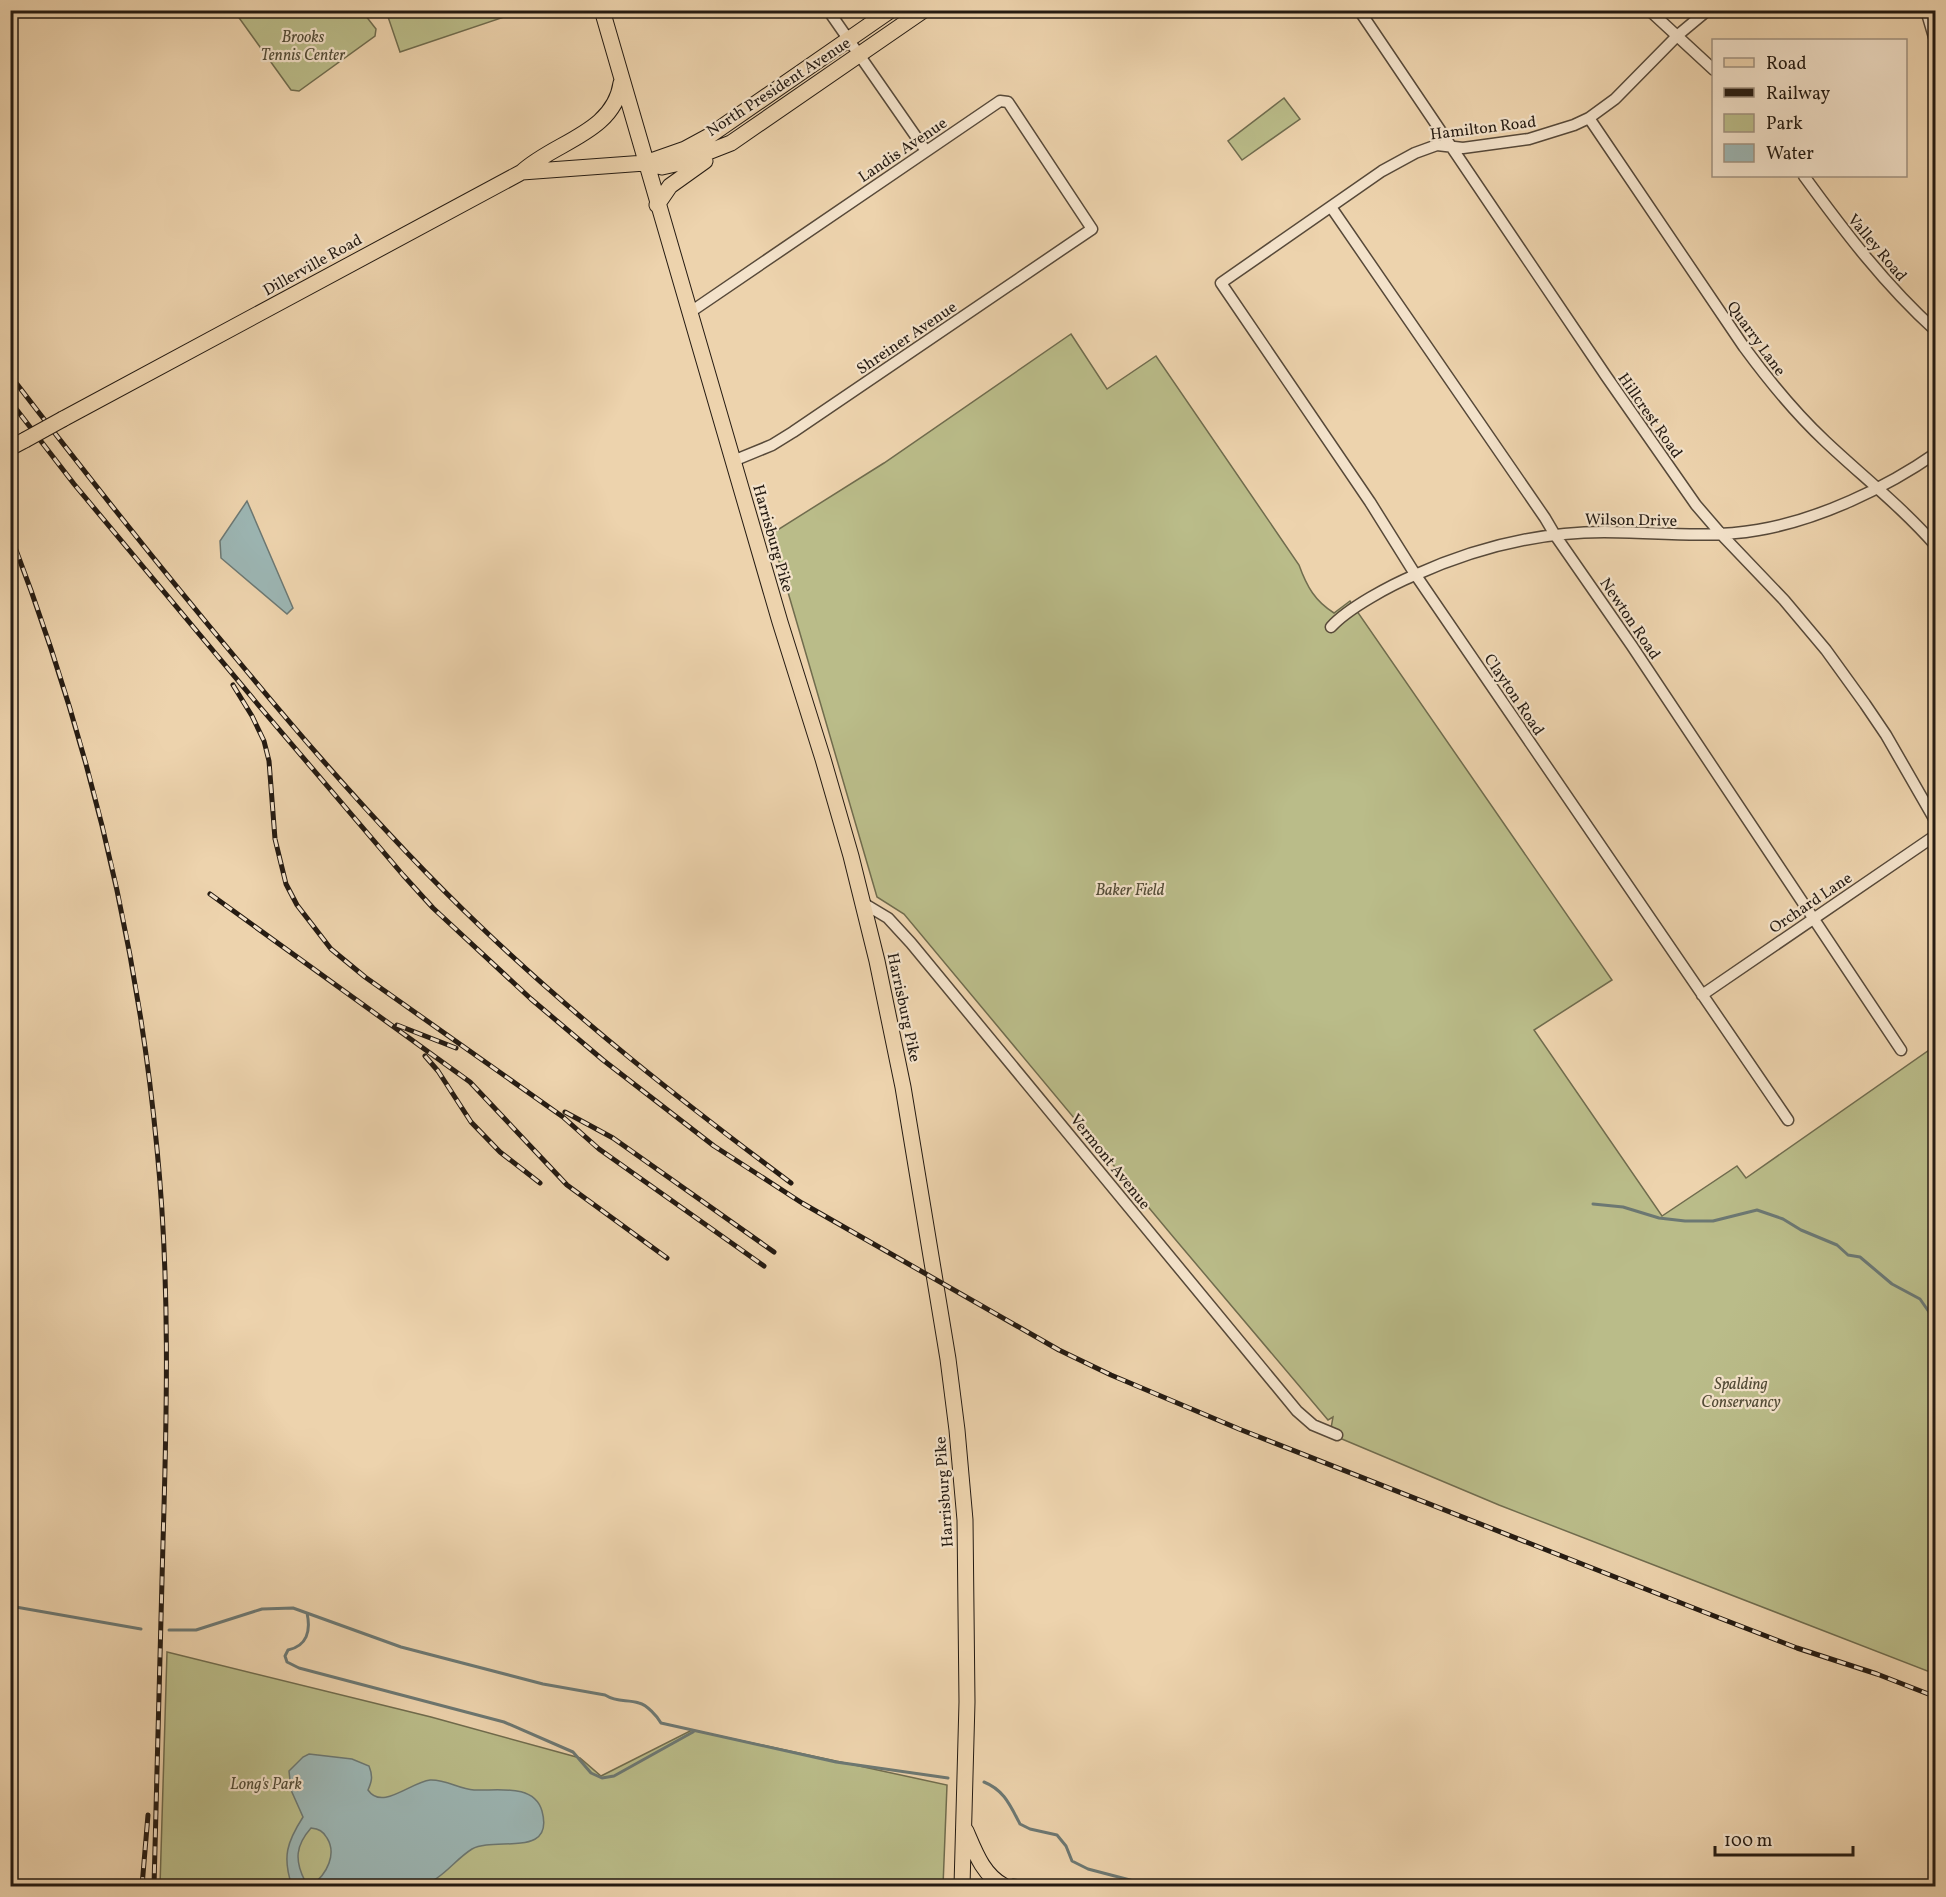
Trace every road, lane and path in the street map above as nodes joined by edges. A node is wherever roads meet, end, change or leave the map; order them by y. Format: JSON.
{"nodes":[{"id":1,"x":602,"y":10,"type":"edge"},
{"id":2,"x":828,"y":10,"type":"edge"},
{"id":3,"x":891,"y":10,"type":"edge"},
{"id":4,"x":924,"y":10,"type":"edge"},
{"id":5,"x":1359,"y":10,"type":"edge"},
{"id":6,"x":1649,"y":10,"type":"edge"},
{"id":7,"x":1708,"y":10,"type":"edge"},
{"id":8,"x":1926,"y":10,"type":"edge"},
{"id":9,"x":1678,"y":35,"type":"junction"},
{"id":10,"x":848,"y":40,"type":"junction"},
{"id":11,"x":1935,"y":44,"type":"edge"},
{"id":12,"x":859,"y":55,"type":"junction"},
{"id":13,"x":1712,"y":69,"type":"edge"},
{"id":14,"x":621,"y":79,"type":"junction"},
{"id":15,"x":1588,"y":118,"type":"junction"},
{"id":16,"x":731,"y":143,"type":"junction"},
{"id":17,"x":1451,"y":147,"type":"junction"},
{"id":18,"x":926,"y":151,"type":"junction"},
{"id":19,"x":645,"y":163,"type":"junction"},
{"id":20,"x":522,"y":172,"type":"junction"},
{"id":21,"x":1805,"y":177,"type":"edge"},
{"id":22,"x":657,"y":205,"type":"junction"},
{"id":23,"x":1331,"y":207,"type":"junction"},
{"id":24,"x":1092,"y":229,"type":"joint"},
{"id":25,"x":1221,"y":283,"type":"joint"},
{"id":26,"x":689,"y":313,"type":"junction"},
{"id":27,"x":1935,"y":331,"type":"edge"},
{"id":28,"x":10,"y":448,"type":"edge"},
{"id":29,"x":1935,"y":453,"type":"edge"},
{"id":30,"x":733,"y":461,"type":"junction"},
{"id":31,"x":1877,"y":487,"type":"junction"},
{"id":32,"x":1721,"y":534,"type":"junction"},
{"id":33,"x":1555,"y":535,"type":"junction"},
{"id":34,"x":1935,"y":546,"type":"edge"},
{"id":35,"x":1415,"y":574,"type":"junction"},
{"id":36,"x":1331,"y":627,"type":"dead end"},
{"id":37,"x":1935,"y":822,"type":"edge"},
{"id":38,"x":1935,"y":835,"type":"edge"},
{"id":39,"x":863,"y":903,"type":"junction"},
{"id":40,"x":1814,"y":918,"type":"junction"},
{"id":41,"x":1702,"y":995,"type":"junction"},
{"id":42,"x":1901,"y":1050,"type":"dead end"},
{"id":43,"x":1788,"y":1120,"type":"dead end"},
{"id":44,"x":1337,"y":1436,"type":"dead end"},
{"id":45,"x":964,"y":1828,"type":"junction"},
{"id":46,"x":962,"y":1887,"type":"edge"},
{"id":47,"x":1004,"y":1887,"type":"edge"}],
"edges":[{"from":1,"to":14,"type":"main road","name":"Harrisburg Pike"},
{"from":2,"to":10,"type":"street"},
{"from":3,"to":10,"type":"main road","name":"North President Avenue"},
{"from":4,"to":12,"type":"main road","name":"North President Avenue"},
{"from":5,"to":17,"type":"street","name":"Hillcrest Road"},
{"from":6,"to":9,"type":"street"},
{"from":7,"to":9,"type":"street","name":"Hamilton Road"},
{"from":8,"to":11,"type":"street"},
{"from":9,"to":13,"type":"street"},
{"from":9,"to":15,"type":"street","name":"Hamilton Road"},
{"from":10,"to":12,"type":"street"},
{"from":10,"to":19,"type":"main road","name":"North President Avenue"},
{"from":12,"to":16,"type":"main road","name":"North President Avenue"},
{"from":12,"to":18,"type":"street"},
{"from":14,"to":19,"type":"main road","name":"Harrisburg Pike"},
{"from":14,"to":20,"type":"main road"},
{"from":15,"to":17,"type":"street","name":"Hamilton Road"},
{"from":15,"to":31,"type":"street","name":"Quarry Lane"},
{"from":16,"to":19,"type":"main road","name":"North President Avenue"},
{"from":16,"to":22,"type":"main road"},
{"from":17,"to":23,"type":"street","name":"Hamilton Road"},
{"from":17,"to":32,"type":"street","name":"Hillcrest Road"},
{"from":18,"to":24,"type":"street","name":"Landis Avenue"},
{"from":18,"to":26,"type":"street","name":"Landis Avenue"},
{"from":19,"to":20,"type":"main road","name":"Dillerville Road"},
{"from":19,"to":22,"type":"main road","name":"Harrisburg Pike"},
{"from":20,"to":28,"type":"main road","name":"Dillerville Road","bridge":true},
{"from":21,"to":27,"type":"street","name":"Valley Road"},
{"from":22,"to":26,"type":"main road","name":"Harrisburg Pike"},
{"from":23,"to":25,"type":"street","name":"Hamilton Road"},
{"from":23,"to":33,"type":"street","name":"Newton Road"},
{"from":24,"to":30,"type":"street","name":"Shreiner Avenue"},
{"from":25,"to":35,"type":"street","name":"Clayton Road"},
{"from":26,"to":30,"type":"main road","name":"Harrisburg Pike"},
{"from":29,"to":31,"type":"street","name":"Wilson Drive"},
{"from":30,"to":39,"type":"main road","name":"Harrisburg Pike"},
{"from":31,"to":32,"type":"street","name":"Wilson Drive"},
{"from":31,"to":34,"type":"street","name":"Quarry Lane"},
{"from":32,"to":33,"type":"street","name":"Wilson Drive"},
{"from":32,"to":37,"type":"street","name":"Hillcrest Road"},
{"from":33,"to":35,"type":"street","name":"Wilson Drive"},
{"from":33,"to":40,"type":"street","name":"Newton Road"},
{"from":35,"to":36,"type":"street","name":"Wilson Drive"},
{"from":35,"to":41,"type":"street","name":"Clayton Road"},
{"from":38,"to":40,"type":"street","name":"Orchard Lane"},
{"from":39,"to":44,"type":"street","name":"Vermont Avenue"},
{"from":39,"to":45,"type":"main road","name":"Harrisburg Pike"},
{"from":40,"to":41,"type":"street","name":"Orchard Lane"},
{"from":40,"to":42,"type":"street","name":"Newton Road"},
{"from":41,"to":43,"type":"street","name":"Clayton Road"},
{"from":45,"to":46,"type":"main road","name":"Harrisburg Pike"},
{"from":45,"to":47,"type":"main road"}]}
